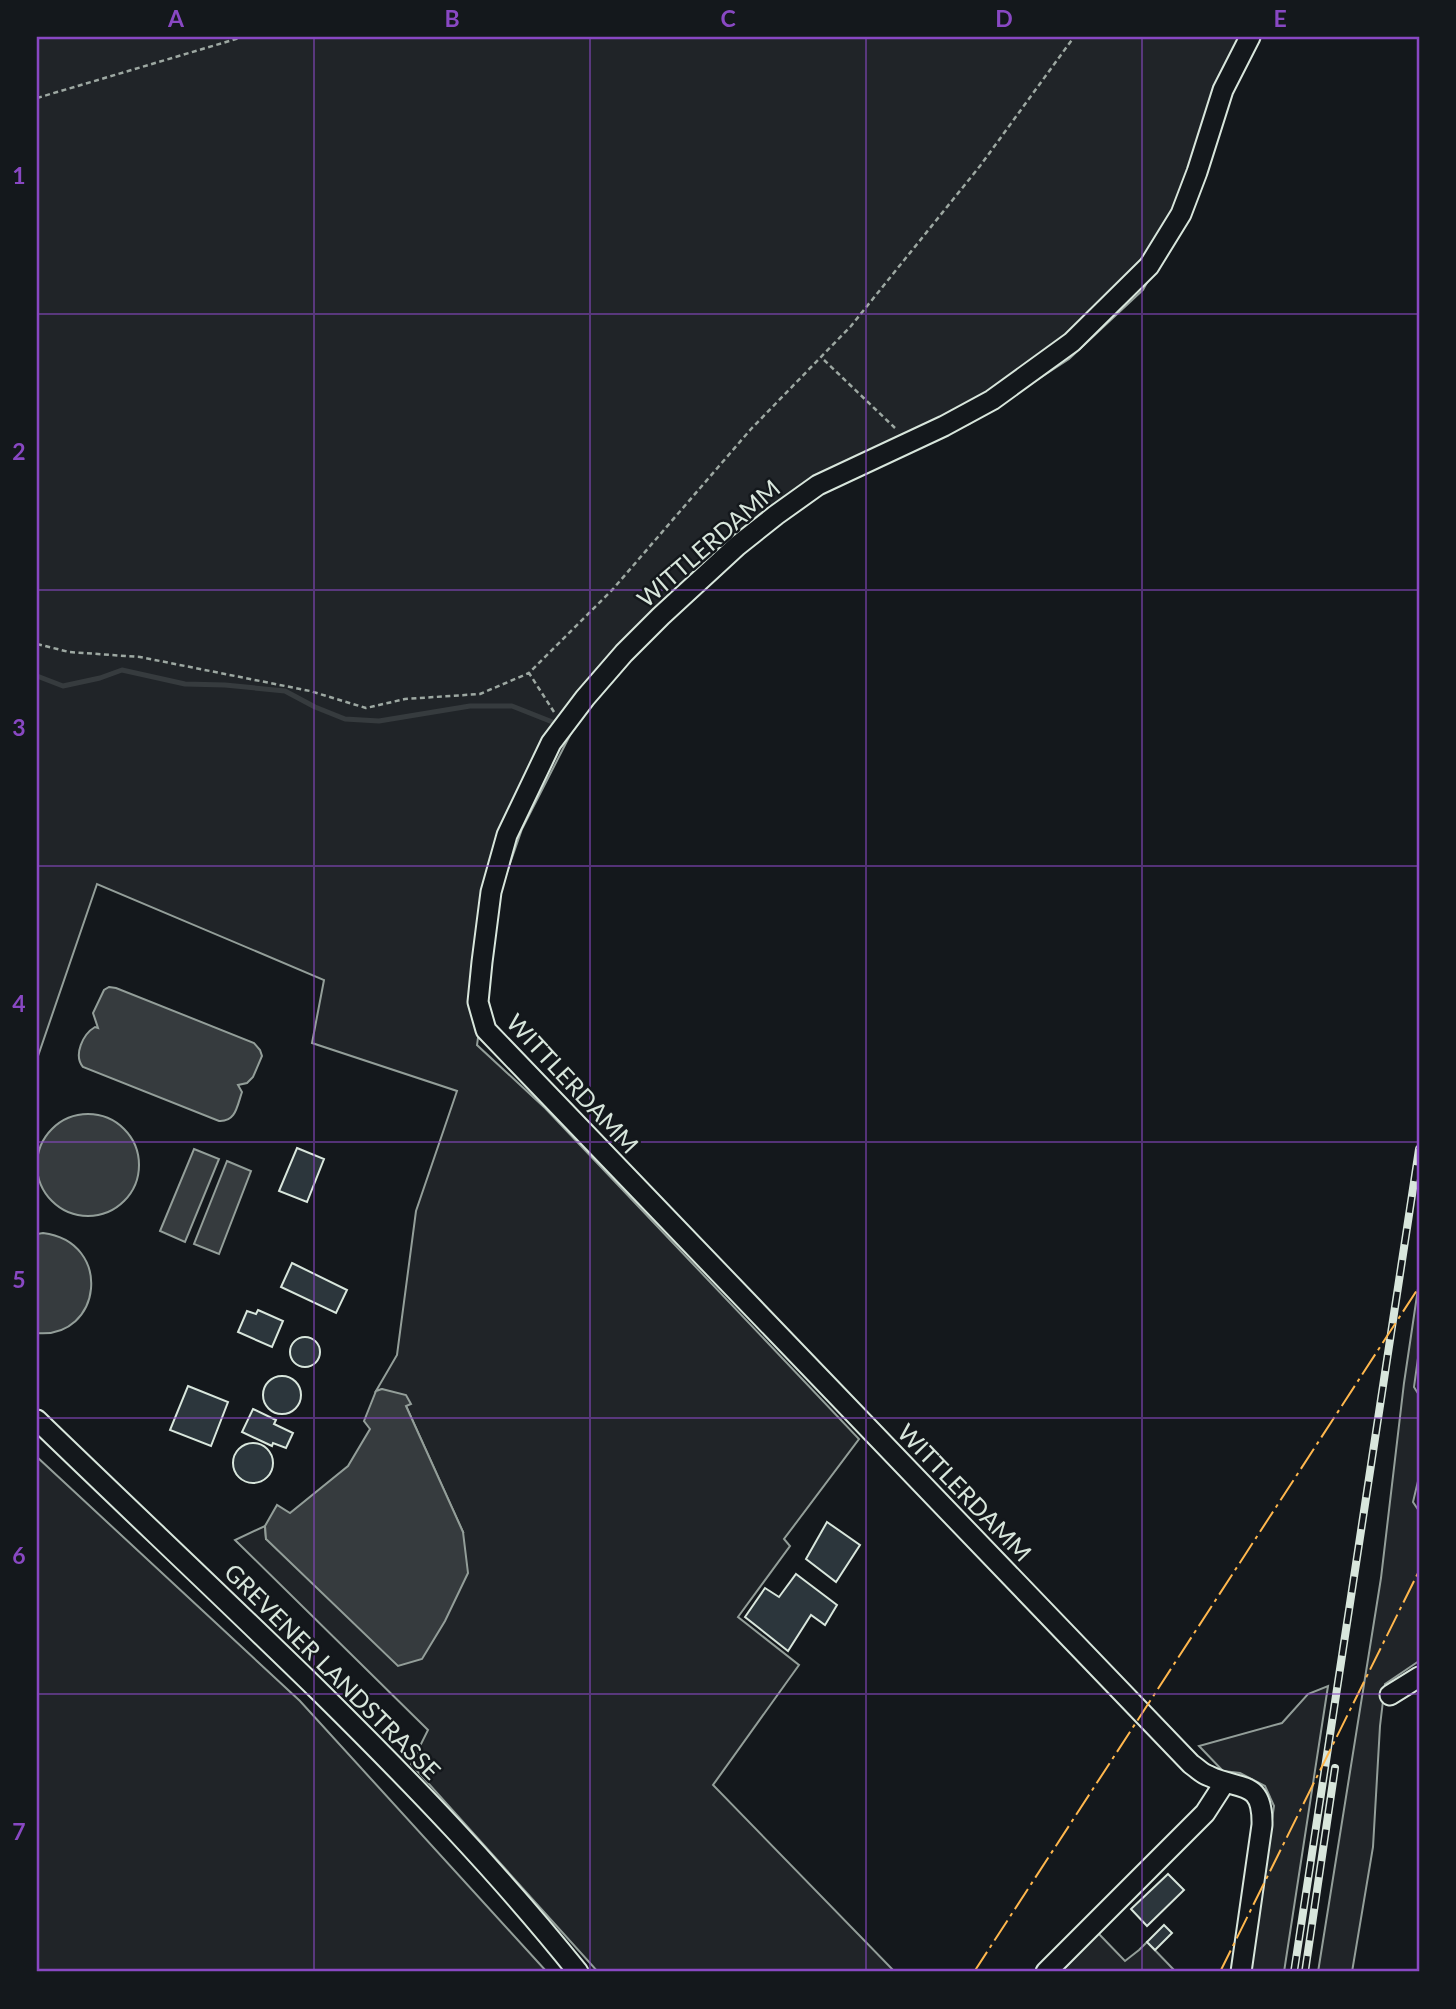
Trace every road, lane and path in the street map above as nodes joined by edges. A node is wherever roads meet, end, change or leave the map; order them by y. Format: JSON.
{"nodes":[{"id":1,"x":243,"y":37,"type":"edge"},
{"id":2,"x":1074,"y":37,"type":"edge"},
{"id":3,"x":1250,"y":37,"type":"edge"},
{"id":4,"x":37,"y":98,"type":"edge"},
{"id":5,"x":824,"y":360,"type":"dead end"},
{"id":6,"x":909,"y":441,"type":"junction"},
{"id":7,"x":37,"y":644,"type":"edge"},
{"id":8,"x":528,"y":673,"type":"junction"},
{"id":9,"x":563,"y":727,"type":"junction"},
{"id":10,"x":37,"y":1420,"type":"edge"},
{"id":11,"x":1419,"y":1677,"type":"edge"},
{"id":12,"x":1390,"y":1695,"type":"dead end"},
{"id":13,"x":1226,"y":1782,"type":"junction"},
{"id":14,"x":578,"y":1972,"type":"edge"},
{"id":15,"x":1046,"y":1972,"type":"edge"},
{"id":16,"x":1241,"y":1972,"type":"edge"}],
"edges":[{"from":1,"to":4,"type":"path"},
{"from":2,"to":8,"type":"path"},
{"from":3,"to":6,"type":"street","name":"WITTLERDAMM"},
{"from":5,"to":6,"type":"path"},
{"from":6,"to":9,"type":"street","name":"WITTLERDAMM"},
{"from":7,"to":8,"type":"path"},
{"from":8,"to":9,"type":"path"},
{"from":9,"to":13,"type":"street","name":"WITTLERDAMM"},
{"from":10,"to":14,"type":"street","name":"GREVENER LANDSTRASSE"},
{"from":11,"to":12,"type":"street"},
{"from":13,"to":15,"type":"street"},
{"from":13,"to":16,"type":"street","name":"WITTLERDAMM"}]}
